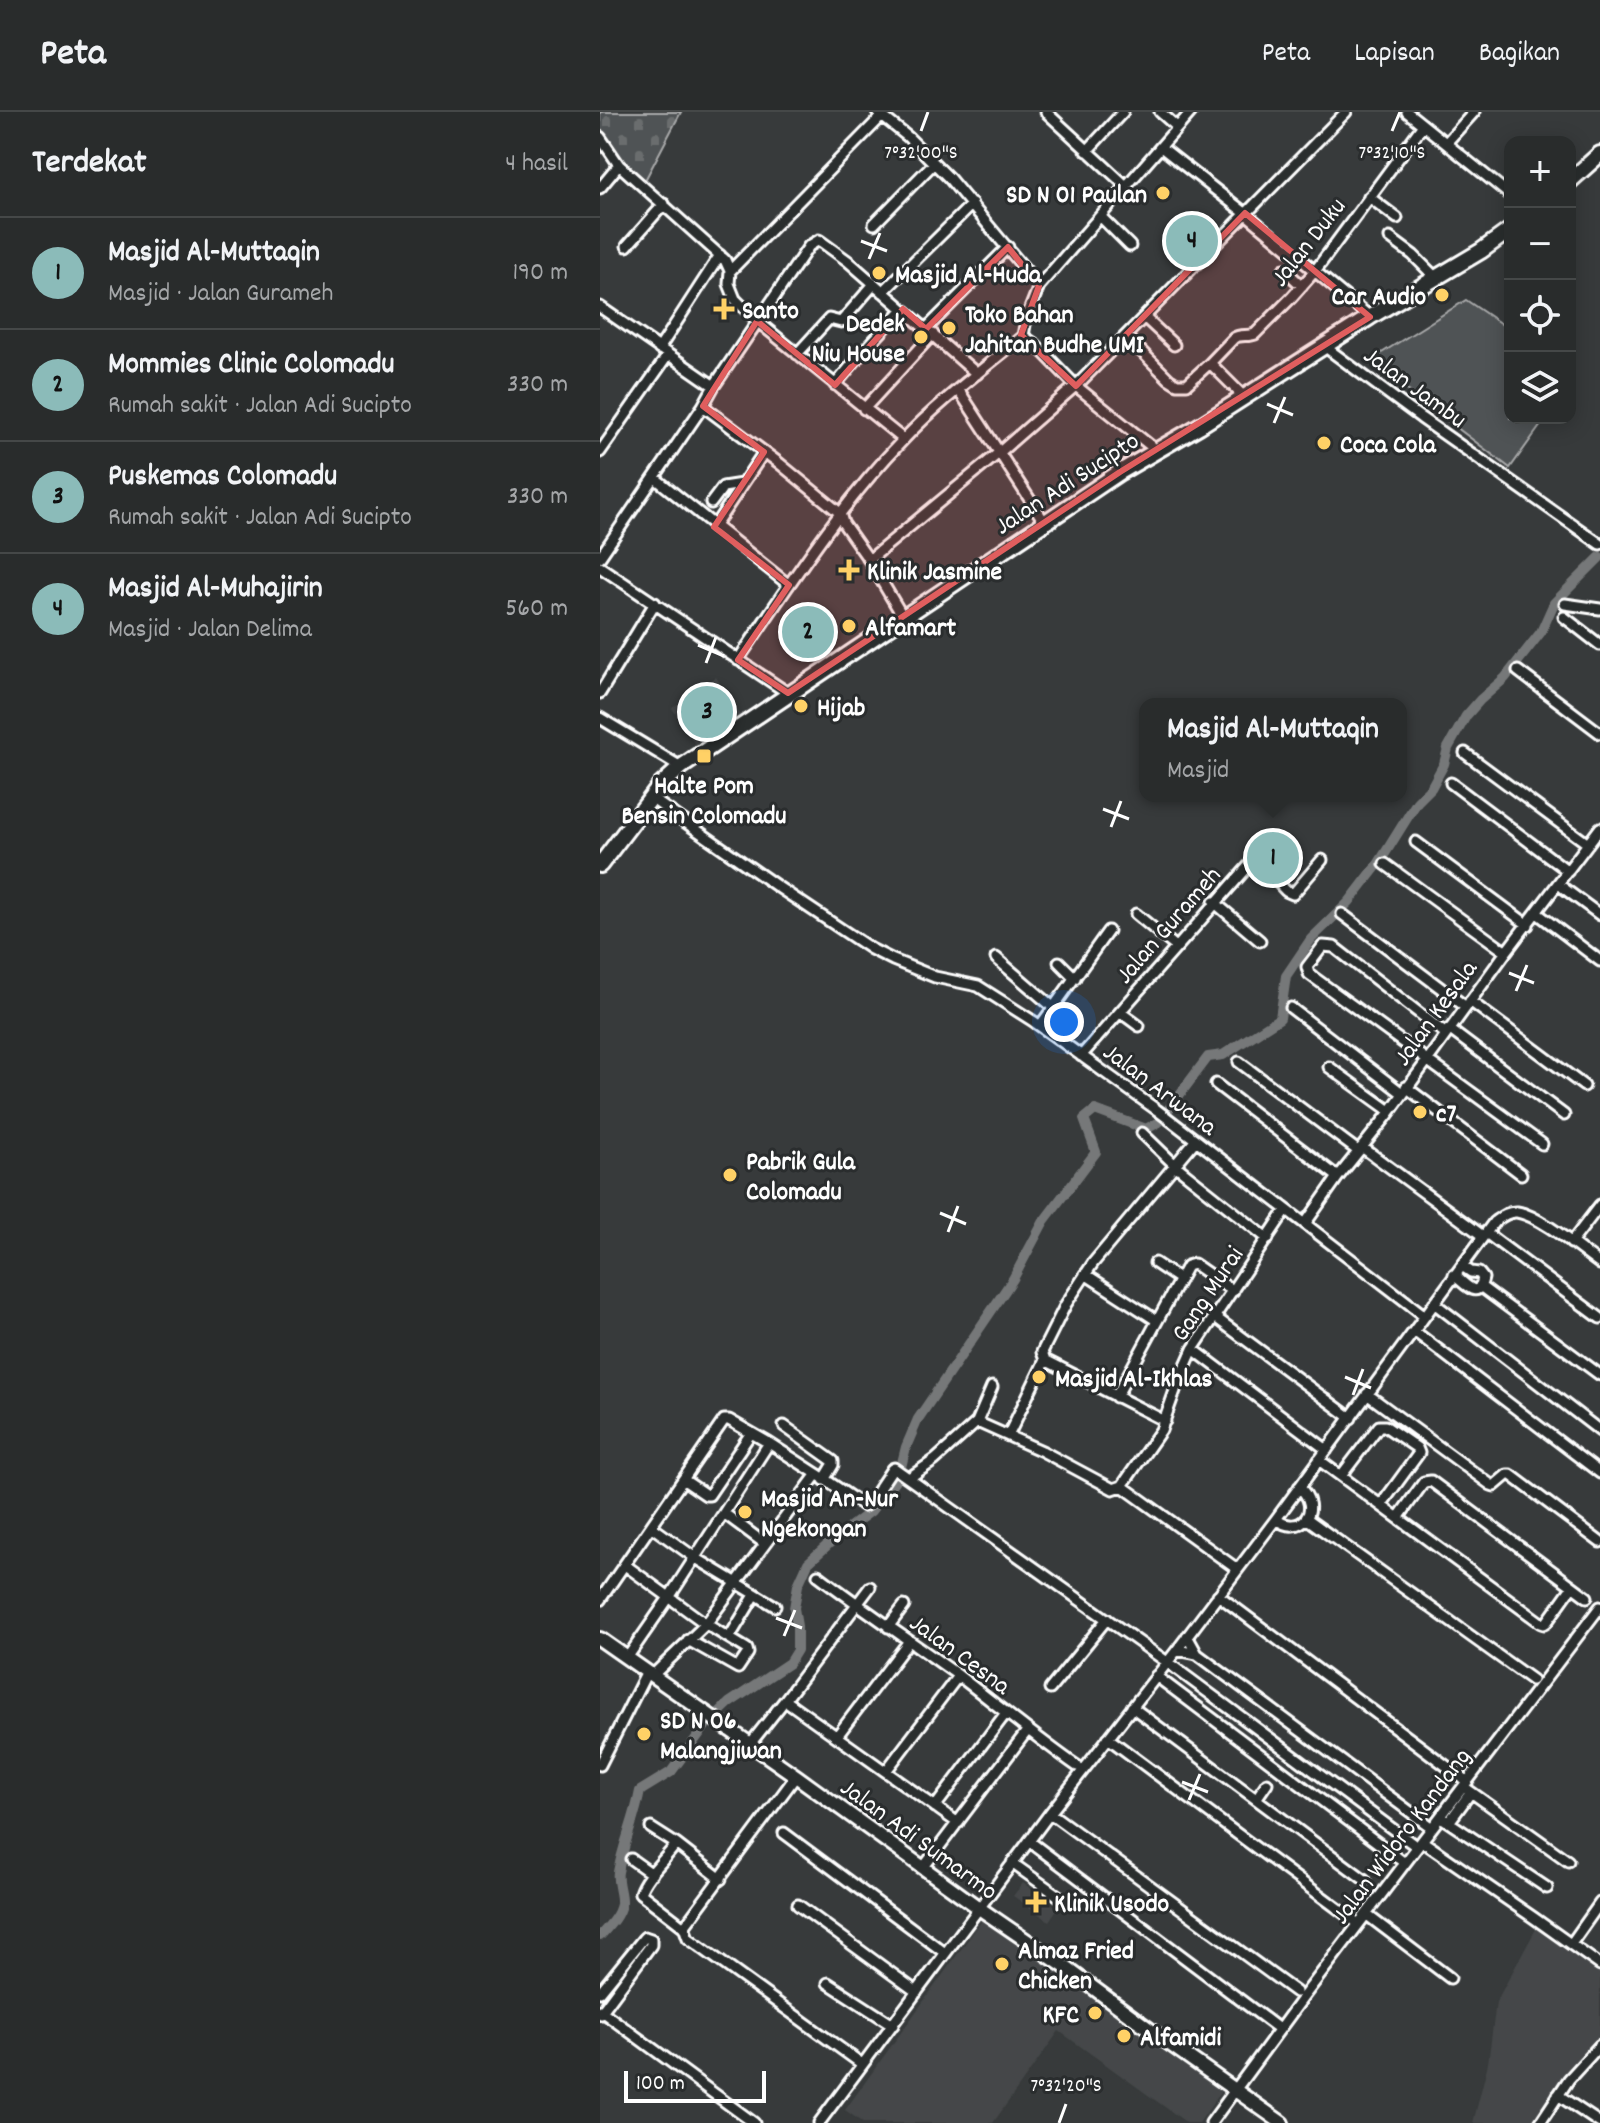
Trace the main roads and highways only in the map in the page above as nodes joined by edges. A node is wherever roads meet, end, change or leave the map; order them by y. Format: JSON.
{"nodes":[{"id":1,"x":1600,"y":154,"type":"edge"},
{"id":2,"x":1576,"y":176,"type":"edge"},
{"id":3,"x":1504,"y":234,"type":"edge"},
{"id":4,"x":600,"y":865,"type":"edge"},
{"id":5,"x":600,"y":1639,"type":"edge"},
{"id":6,"x":1282,"y":2123,"type":"edge"}],
"edges":[{"from":1,"to":2,"type":"highway"},
{"from":3,"to":4,"type":"highway","name":"Jalan Adi Sucipto"},
{"from":5,"to":6,"type":"main road","name":"Jalan Adi Sumarmo"}]}
